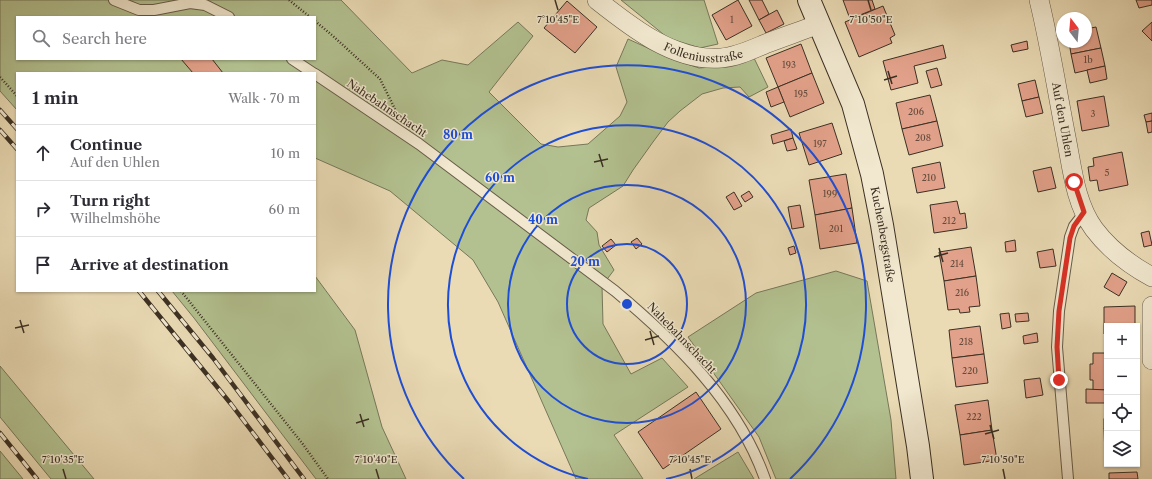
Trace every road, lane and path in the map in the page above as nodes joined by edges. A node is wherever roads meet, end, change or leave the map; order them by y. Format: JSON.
{"nodes":[{"id":1,"x":114,"y":0,"type":"edge"},
{"id":2,"x":289,"y":0,"type":"edge"},
{"id":3,"x":596,"y":0,"type":"edge"},
{"id":4,"x":808,"y":0,"type":"edge"},
{"id":5,"x":1043,"y":1,"type":"edge"},
{"id":6,"x":227,"y":16,"type":"edge"},
{"id":7,"x":309,"y":16,"type":"edge"},
{"id":8,"x":316,"y":22,"type":"edge"},
{"id":9,"x":819,"y":24,"type":"junction"},
{"id":10,"x":293,"y":60,"type":"edge"},
{"id":11,"x":311,"y":72,"type":"edge"},
{"id":12,"x":316,"y":75,"type":"edge"},
{"id":13,"x":0,"y":77,"type":"edge"},
{"id":14,"x":16,"y":95,"type":"edge"},
{"id":15,"x":396,"y":111,"type":"dead end"},
{"id":16,"x":1084,"y":212,"type":"junction"},
{"id":17,"x":1152,"y":277,"type":"edge"},
{"id":18,"x":182,"y":292,"type":"edge"},
{"id":19,"x":1152,"y":306,"type":"edge"},
{"id":20,"x":1152,"y":360,"type":"edge"},
{"id":21,"x":328,"y":479,"type":"edge"},
{"id":22,"x":765,"y":479,"type":"edge"},
{"id":23,"x":922,"y":479,"type":"edge"},
{"id":24,"x":1068,"y":479,"type":"edge"}],
"edges":[{"from":1,"to":6,"type":"lane"},
{"from":2,"to":7,"type":"path"},
{"from":3,"to":9,"type":"street","name":"Folleniusstraße"},
{"from":4,"to":9,"type":"main road","name":"Kuchenbergstraße"},
{"from":5,"to":16,"type":"street","name":"Auf den Uhlen"},
{"from":8,"to":15,"type":"path"},
{"from":9,"to":23,"type":"main road","name":"Kuchenbergstraße"},
{"from":10,"to":11,"type":"lane","name":"Nahebahnschacht"},
{"from":12,"to":22,"type":"lane","name":"Nahebahnschacht"},
{"from":13,"to":14,"type":"path"},
{"from":16,"to":17,"type":"street","name":"Auf den Uhlen"},
{"from":16,"to":24,"type":"lane"},
{"from":18,"to":21,"type":"path"},
{"from":19,"to":20,"type":"street"}]}
